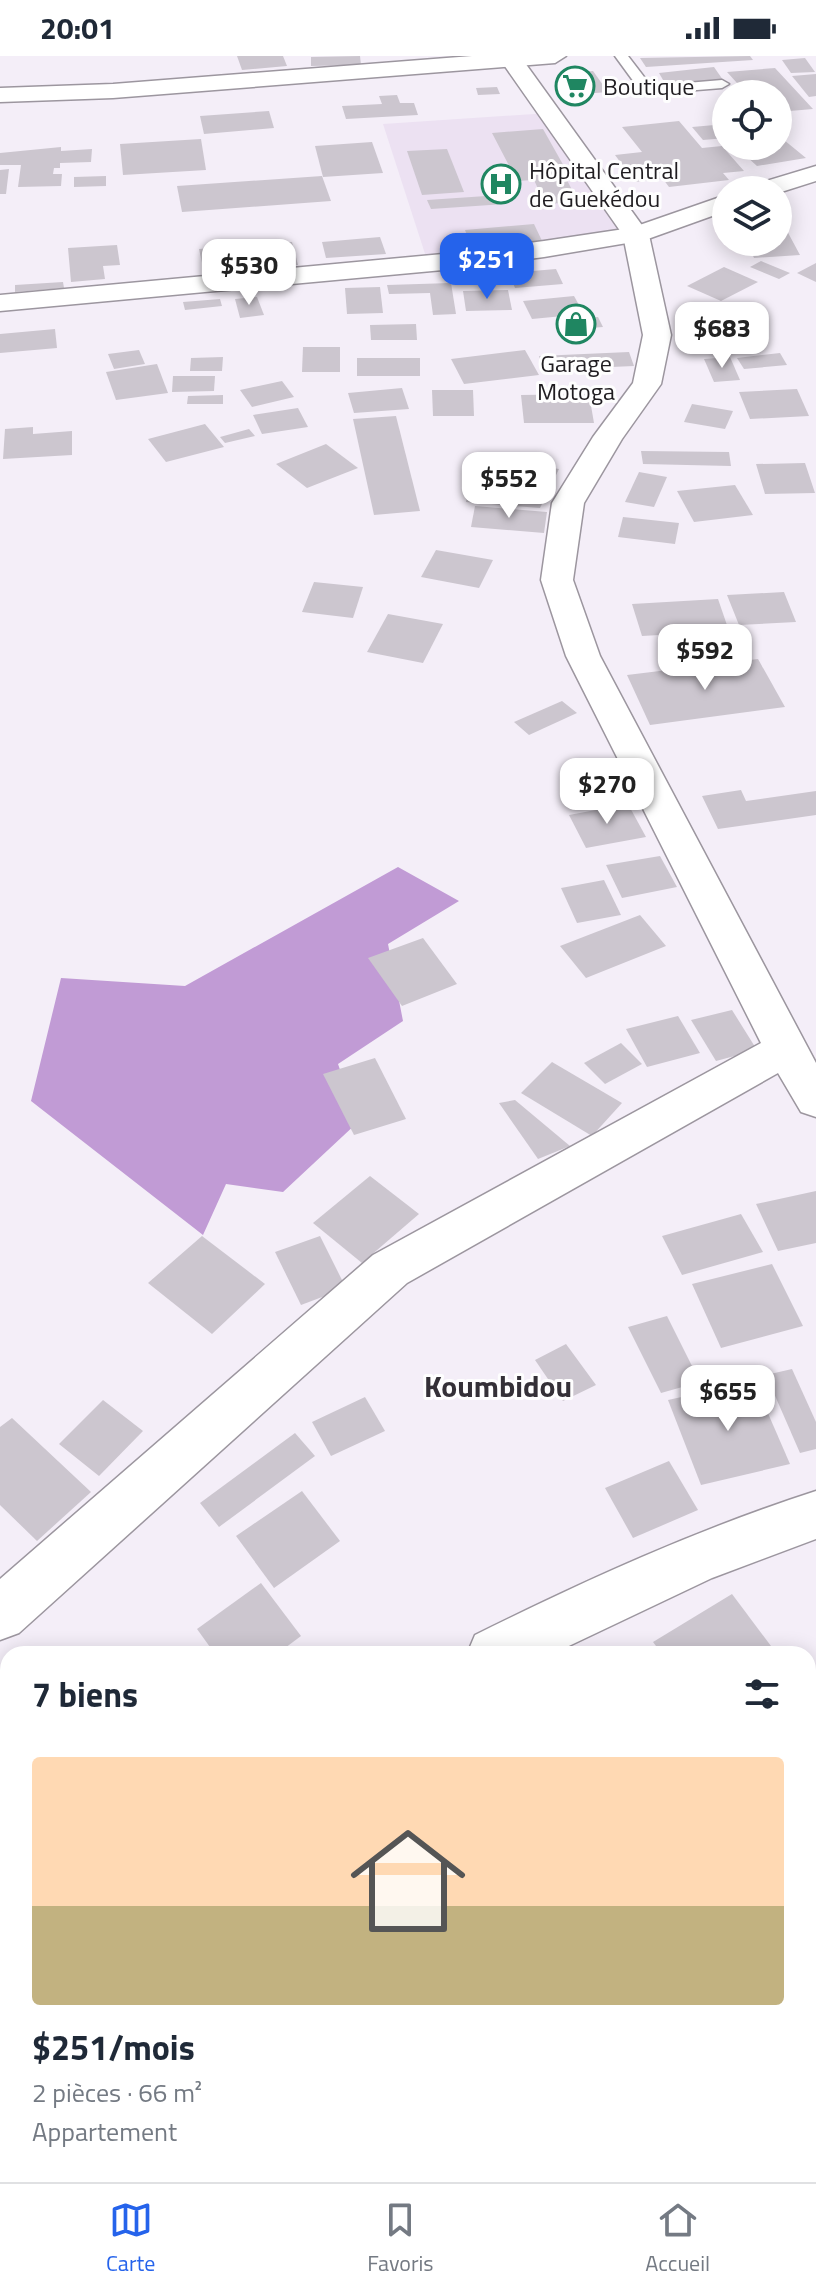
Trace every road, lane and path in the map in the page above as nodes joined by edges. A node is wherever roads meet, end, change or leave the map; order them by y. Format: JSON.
{"nodes":[{"id":1,"x":555,"y":56,"type":"edge"},
{"id":2,"x":621,"y":56,"type":"edge"},
{"id":3,"x":507,"y":58,"type":"edge"},
{"id":4,"x":712,"y":85,"type":"edge"},
{"id":5,"x":0,"y":95,"type":"edge"},
{"id":6,"x":816,"y":173,"type":"edge"},
{"id":7,"x":792,"y":181,"type":"edge"},
{"id":8,"x":712,"y":207,"type":"edge"},
{"id":9,"x":636,"y":235,"type":"junction"},
{"id":10,"x":0,"y":303,"type":"edge"},
{"id":11,"x":785,"y":1049,"type":"junction"},
{"id":12,"x":816,"y":1100,"type":"edge"},
{"id":13,"x":816,"y":1515,"type":"edge"},
{"id":14,"x":0,"y":1614,"type":"edge"},
{"id":15,"x":510,"y":1646,"type":"edge"}],
"edges":[{"from":1,"to":3,"type":"street"},
{"from":2,"to":4,"type":"lane"},
{"from":3,"to":5,"type":"street"},
{"from":3,"to":9,"type":"street"},
{"from":6,"to":7,"type":"street"},
{"from":8,"to":9,"type":"street"},
{"from":9,"to":10,"type":"street"},
{"from":9,"to":11,"type":"street"},
{"from":11,"to":12,"type":"street"},
{"from":11,"to":14,"type":"street"},
{"from":13,"to":15,"type":"street"}]}
